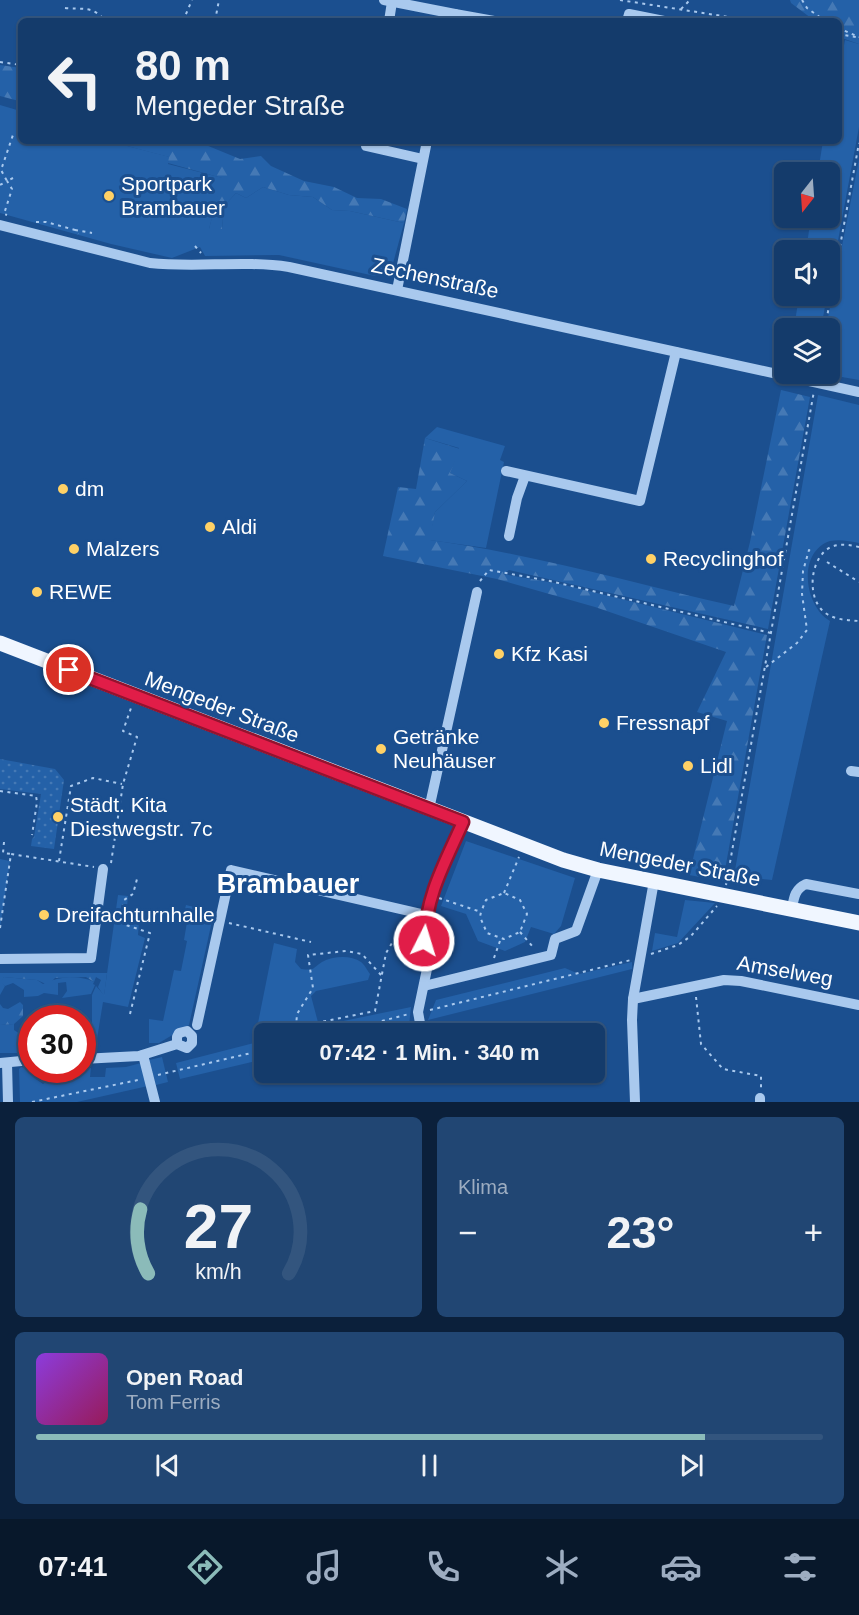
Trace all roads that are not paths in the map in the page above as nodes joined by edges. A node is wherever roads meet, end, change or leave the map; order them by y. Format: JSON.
{"nodes":[{"id":1,"x":388,"y":1,"type":"edge"},
{"id":2,"x":454,"y":17,"type":"edge"},
{"id":3,"x":389,"y":18,"type":"edge"},
{"id":4,"x":628,"y":18,"type":"edge"},
{"id":5,"x":649,"y":18,"type":"edge"},
{"id":6,"x":366,"y":144,"type":"edge"},
{"id":7,"x":426,"y":144,"type":"edge"},
{"id":8,"x":423,"y":159,"type":"junction"},
{"id":9,"x":0,"y":225,"type":"edge"},
{"id":10,"x":397,"y":290,"type":"junction"},
{"id":11,"x":676,"y":352,"type":"junction"},
{"id":12,"x":859,"y":392,"type":"edge"},
{"id":13,"x":506,"y":471,"type":"dead end"},
{"id":14,"x":525,"y":476,"type":"junction"},
{"id":15,"x":509,"y":536,"type":"dead end"},
{"id":16,"x":477,"y":592,"type":"road end"},
{"id":17,"x":0,"y":643,"type":"edge"},
{"id":18,"x":429,"y":809,"type":"junction"},
{"id":19,"x":463,"y":822,"type":"junction"},
{"id":20,"x":103,"y":869,"type":"road end"},
{"id":21,"x":598,"y":870,"type":"junction"},
{"id":22,"x":654,"y":881,"type":"junction"},
{"id":23,"x":859,"y":894,"type":"edge"},
{"id":24,"x":792,"y":908,"type":"junction"},
{"id":25,"x":426,"y":915,"type":"junction"},
{"id":26,"x":859,"y":923,"type":"edge"},
{"id":27,"x":0,"y":959,"type":"edge"},
{"id":28,"x":424,"y":986,"type":"junction"},
{"id":29,"x":633,"y":999,"type":"junction"},
{"id":30,"x":859,"y":1005,"type":"edge"},
{"id":31,"x":420,"y":1023,"type":"edge"},
{"id":32,"x":197,"y":1025,"type":"dead end"},
{"id":33,"x":177,"y":1044,"type":"dead end"},
{"id":34,"x":143,"y":1055,"type":"junction"},
{"id":35,"x":96,"y":1059,"type":"edge"},
{"id":36,"x":4,"y":1063,"type":"edge"},
{"id":37,"x":8,"y":1102,"type":"edge"},
{"id":38,"x":155,"y":1102,"type":"edge"},
{"id":39,"x":635,"y":1102,"type":"edge"}],
"edges":[{"from":1,"to":2,"type":"street"},
{"from":1,"to":3,"type":"street"},
{"from":4,"to":5,"type":"street"},
{"from":6,"to":8,"type":"street"},
{"from":7,"to":8,"type":"street"},
{"from":8,"to":10,"type":"street"},
{"from":9,"to":10,"type":"street","name":"Zechenstraße"},
{"from":10,"to":11,"type":"street","name":"Zechenstraße"},
{"from":11,"to":12,"type":"street","name":"Zechenstraße"},
{"from":11,"to":14,"type":"street"},
{"from":13,"to":14,"type":"street"},
{"from":14,"to":15,"type":"street"},
{"from":16,"to":18,"type":"street"},
{"from":17,"to":18,"type":"main road","name":"Mengeder Straße"},
{"from":18,"to":19,"type":"main road","name":"Mengeder Straße"},
{"from":19,"to":21,"type":"main road","name":"Mengeder Straße"},
{"from":19,"to":25,"type":"street"},
{"from":20,"to":27,"type":"street"},
{"from":21,"to":22,"type":"main road","name":"Mengeder Straße"},
{"from":21,"to":28,"type":"street"},
{"from":22,"to":24,"type":"main road","name":"Mengeder Straße"},
{"from":22,"to":29,"type":"street"},
{"from":23,"to":24,"type":"street"},
{"from":24,"to":26,"type":"main road","name":"Mengeder Straße"},
{"from":25,"to":28,"type":"street"},
{"from":25,"to":32,"type":"street"},
{"from":28,"to":31,"type":"street"},
{"from":29,"to":30,"type":"street","name":"Amselweg"},
{"from":29,"to":39,"type":"street"},
{"from":33,"to":34,"type":"street"},
{"from":34,"to":35,"type":"street"},
{"from":34,"to":38,"type":"street"},
{"from":36,"to":37,"type":"street"}]}
